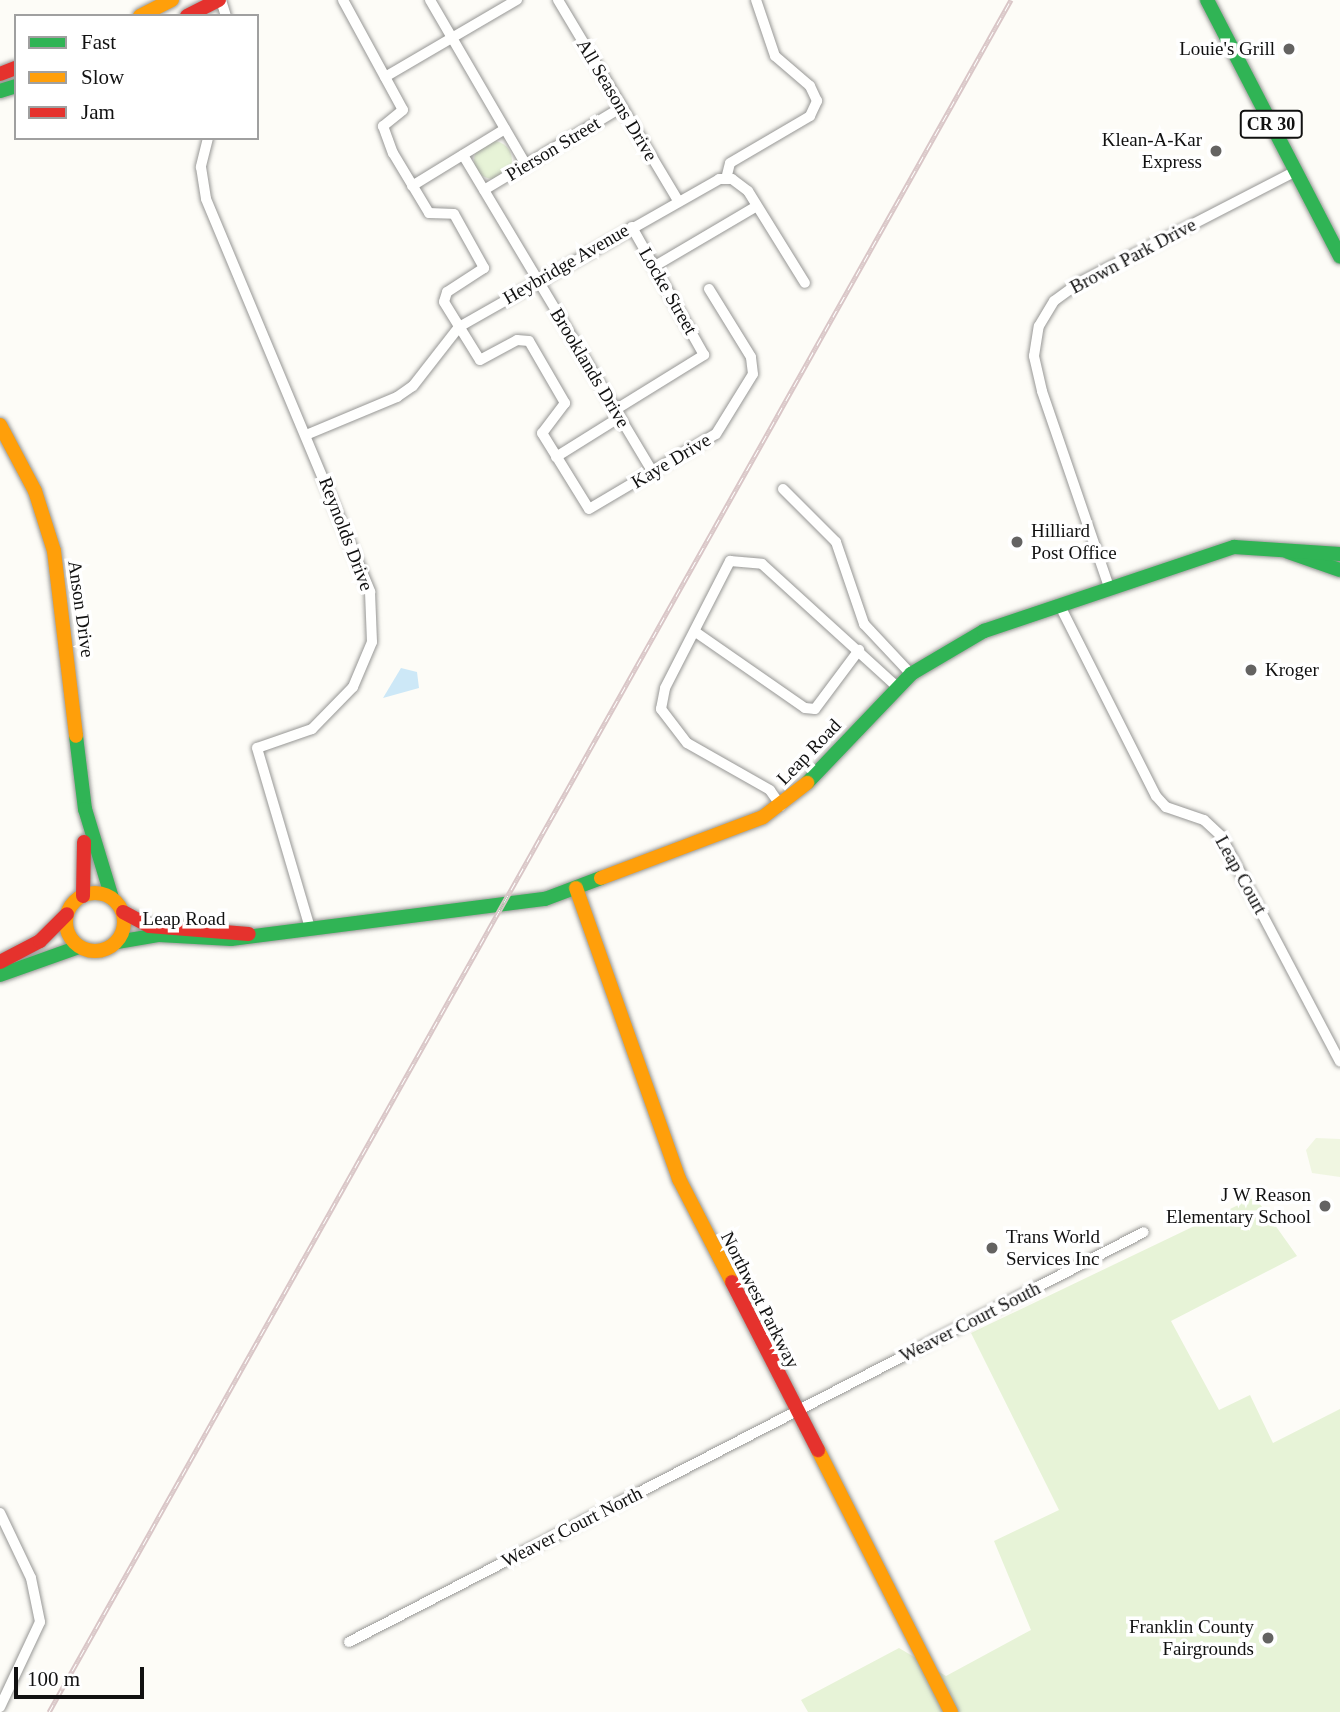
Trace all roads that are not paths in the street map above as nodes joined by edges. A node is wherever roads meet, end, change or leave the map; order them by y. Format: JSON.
{"nodes":[{"id":1,"x":172,"y":0,"type":"edge"},
{"id":2,"x":220,"y":0,"type":"edge"},
{"id":3,"x":343,"y":0,"type":"edge"},
{"id":4,"x":430,"y":0,"type":"edge"},
{"id":5,"x":516,"y":0,"type":"edge"},
{"id":6,"x":558,"y":0,"type":"edge"},
{"id":7,"x":756,"y":0,"type":"edge"},
{"id":8,"x":1207,"y":0,"type":"edge"},
{"id":9,"x":144,"y":14,"type":"edge"},
{"id":10,"x":191,"y":14,"type":"edge"},
{"id":11,"x":452,"y":38,"type":"junction"},
{"id":12,"x":385,"y":77,"type":"junction"},
{"id":13,"x":622,"y":107,"type":"junction"},
{"id":14,"x":505,"y":129,"type":"junction"},
{"id":15,"x":208,"y":140,"type":"edge"},
{"id":16,"x":463,"y":155,"type":"junction"},
{"id":17,"x":526,"y":165,"type":"junction"},
{"id":18,"x":1296,"y":171,"type":"junction"},
{"id":19,"x":726,"y":178,"type":"junction"},
{"id":20,"x":412,"y":186,"type":"junction"},
{"id":21,"x":484,"y":190,"type":"junction"},
{"id":22,"x":677,"y":199,"type":"junction"},
{"id":23,"x":757,"y":206,"type":"junction"},
{"id":24,"x":632,"y":227,"type":"junction"},
{"id":25,"x":1340,"y":257,"type":"edge"},
{"id":26,"x":654,"y":266,"type":"junction"},
{"id":27,"x":537,"y":281,"type":"junction"},
{"id":28,"x":805,"y":283,"type":"dead end"},
{"id":29,"x":709,"y":289,"type":"dead end"},
{"id":30,"x":459,"y":327,"type":"junction"},
{"id":31,"x":617,"y":413,"type":"junction"},
{"id":32,"x":0,"y":425,"type":"edge"},
{"id":33,"x":306,"y":435,"type":"junction"},
{"id":34,"x":556,"y":457,"type":"junction"},
{"id":35,"x":653,"y":472,"type":"junction"},
{"id":36,"x":783,"y":489,"type":"dead end"},
{"id":37,"x":1283,"y":550,"type":"junction"},
{"id":38,"x":1340,"y":554,"type":"edge"},
{"id":39,"x":1340,"y":570,"type":"edge"},
{"id":40,"x":1110,"y":587,"type":"junction"},
{"id":41,"x":1059,"y":604,"type":"junction"},
{"id":42,"x":697,"y":632,"type":"junction"},
{"id":43,"x":859,"y":650,"type":"junction"},
{"id":44,"x":911,"y":674,"type":"junction"},
{"id":45,"x":897,"y":687,"type":"junction"},
{"id":46,"x":781,"y":806,"type":"junction"},
{"id":47,"x":85,"y":809,"type":"junction"},
{"id":48,"x":576,"y":888,"type":"junction"},
{"id":49,"x":83,"y":896,"type":"junction"},
{"id":50,"x":111,"y":898,"type":"junction"},
{"id":51,"x":123,"y":912,"type":"junction"},
{"id":52,"x":67,"y":914,"type":"junction"},
{"id":53,"x":310,"y":928,"type":"junction"},
{"id":54,"x":251,"y":934,"type":"junction"},
{"id":55,"x":117,"y":942,"type":"junction"},
{"id":56,"x":79,"y":947,"type":"junction"},
{"id":57,"x":0,"y":962,"type":"edge"},
{"id":58,"x":0,"y":975,"type":"edge"},
{"id":59,"x":1340,"y":1062,"type":"edge"},
{"id":60,"x":1144,"y":1232,"type":"dead end"},
{"id":61,"x":795,"y":1412,"type":"junction"},
{"id":62,"x":0,"y":1513,"type":"edge"},
{"id":63,"x":349,"y":1642,"type":"dead end"},
{"id":64,"x":0,"y":1707,"type":"edge"},
{"id":65,"x":951,"y":1712,"type":"edge"}],
"edges":[{"from":1,"to":9,"type":"street"},
{"from":2,"to":10,"type":"street"},
{"from":3,"to":12,"type":"street"},
{"from":4,"to":11,"type":"street"},
{"from":5,"to":11,"type":"street"},
{"from":6,"to":13,"type":"street","name":"All Seasons Drive"},
{"from":7,"to":19,"type":"street"},
{"from":8,"to":18,"type":"street","number":"CR 30"},
{"from":11,"to":12,"type":"street"},
{"from":11,"to":14,"type":"street"},
{"from":12,"to":20,"type":"street"},
{"from":13,"to":17,"type":"street","name":"Pierson Street"},
{"from":13,"to":22,"type":"street","name":"All Seasons Drive"},
{"from":14,"to":16,"type":"street"},
{"from":14,"to":17,"type":"street"},
{"from":15,"to":33,"type":"street","name":"Reynolds Drive"},
{"from":16,"to":20,"type":"street"},
{"from":16,"to":21,"type":"street","name":"Brooklands Drive"},
{"from":17,"to":21,"type":"street","name":"Pierson Street"},
{"from":18,"to":25,"type":"street","number":"CR 30"},
{"from":18,"to":40,"type":"street","name":"Brown Park Drive"},
{"from":19,"to":22,"type":"street","name":"Heybridge Avenue"},
{"from":19,"to":23,"type":"street"},
{"from":20,"to":30,"type":"street"},
{"from":21,"to":27,"type":"street","name":"Brooklands Drive"},
{"from":22,"to":24,"type":"street","name":"Heybridge Avenue"},
{"from":23,"to":26,"type":"street"},
{"from":23,"to":28,"type":"street"},
{"from":24,"to":26,"type":"street","name":"Locke Street"},
{"from":24,"to":27,"type":"street","name":"Heybridge Avenue"},
{"from":26,"to":31,"type":"street","name":"Locke Street"},
{"from":27,"to":30,"type":"street","name":"Heybridge Avenue"},
{"from":27,"to":31,"type":"street","name":"Brooklands Drive"},
{"from":29,"to":35,"type":"street","name":"Kaye Drive"},
{"from":30,"to":33,"type":"street","name":"Heybridge Avenue"},
{"from":30,"to":34,"type":"street"},
{"from":31,"to":34,"type":"street"},
{"from":31,"to":35,"type":"street","name":"Brooklands Drive"},
{"from":32,"to":47,"type":"street","name":"Anson Drive"},
{"from":33,"to":53,"type":"street","name":"Reynolds Drive"},
{"from":34,"to":35,"type":"street","name":"Kaye Drive"},
{"from":36,"to":44,"type":"street"},
{"from":37,"to":38,"type":"street","name":"Leap Road"},
{"from":37,"to":39,"type":"street","name":"Leap Road"},
{"from":37,"to":40,"type":"street","name":"Leap Road"},
{"from":40,"to":41,"type":"street","name":"Leap Road"},
{"from":41,"to":44,"type":"street","name":"Leap Road"},
{"from":41,"to":59,"type":"street","name":"Leap Court"},
{"from":42,"to":43,"type":"street"},
{"from":42,"to":43,"type":"street"},
{"from":42,"to":46,"type":"street"},
{"from":43,"to":45,"type":"street"},
{"from":44,"to":45,"type":"street","name":"Leap Road"},
{"from":45,"to":46,"type":"street","name":"Leap Road"},
{"from":46,"to":48,"type":"street","name":"Leap Road"},
{"from":47,"to":49,"type":"street","name":"Anson Drive"},
{"from":47,"to":50,"type":"street","name":"Anson Drive"},
{"from":48,"to":53,"type":"street","name":"Leap Road"},
{"from":48,"to":61,"type":"street","name":"Northwest Parkway"},
{"from":49,"to":50,"type":"street"},
{"from":49,"to":52,"type":"street"},
{"from":50,"to":51,"type":"street"},
{"from":51,"to":54,"type":"street","name":"Leap Road"},
{"from":51,"to":55,"type":"street"},
{"from":52,"to":56,"type":"street"},
{"from":52,"to":57,"type":"street"},
{"from":53,"to":54,"type":"street","name":"Leap Road"},
{"from":54,"to":55,"type":"street","name":"Leap Road"},
{"from":55,"to":56,"type":"street"},
{"from":56,"to":58,"type":"street"},
{"from":60,"to":61,"type":"street","name":"Weaver Court South"},
{"from":61,"to":63,"type":"street","name":"Weaver Court North"},
{"from":61,"to":65,"type":"street","name":"Northwest Parkway"},
{"from":62,"to":64,"type":"street"}]}
